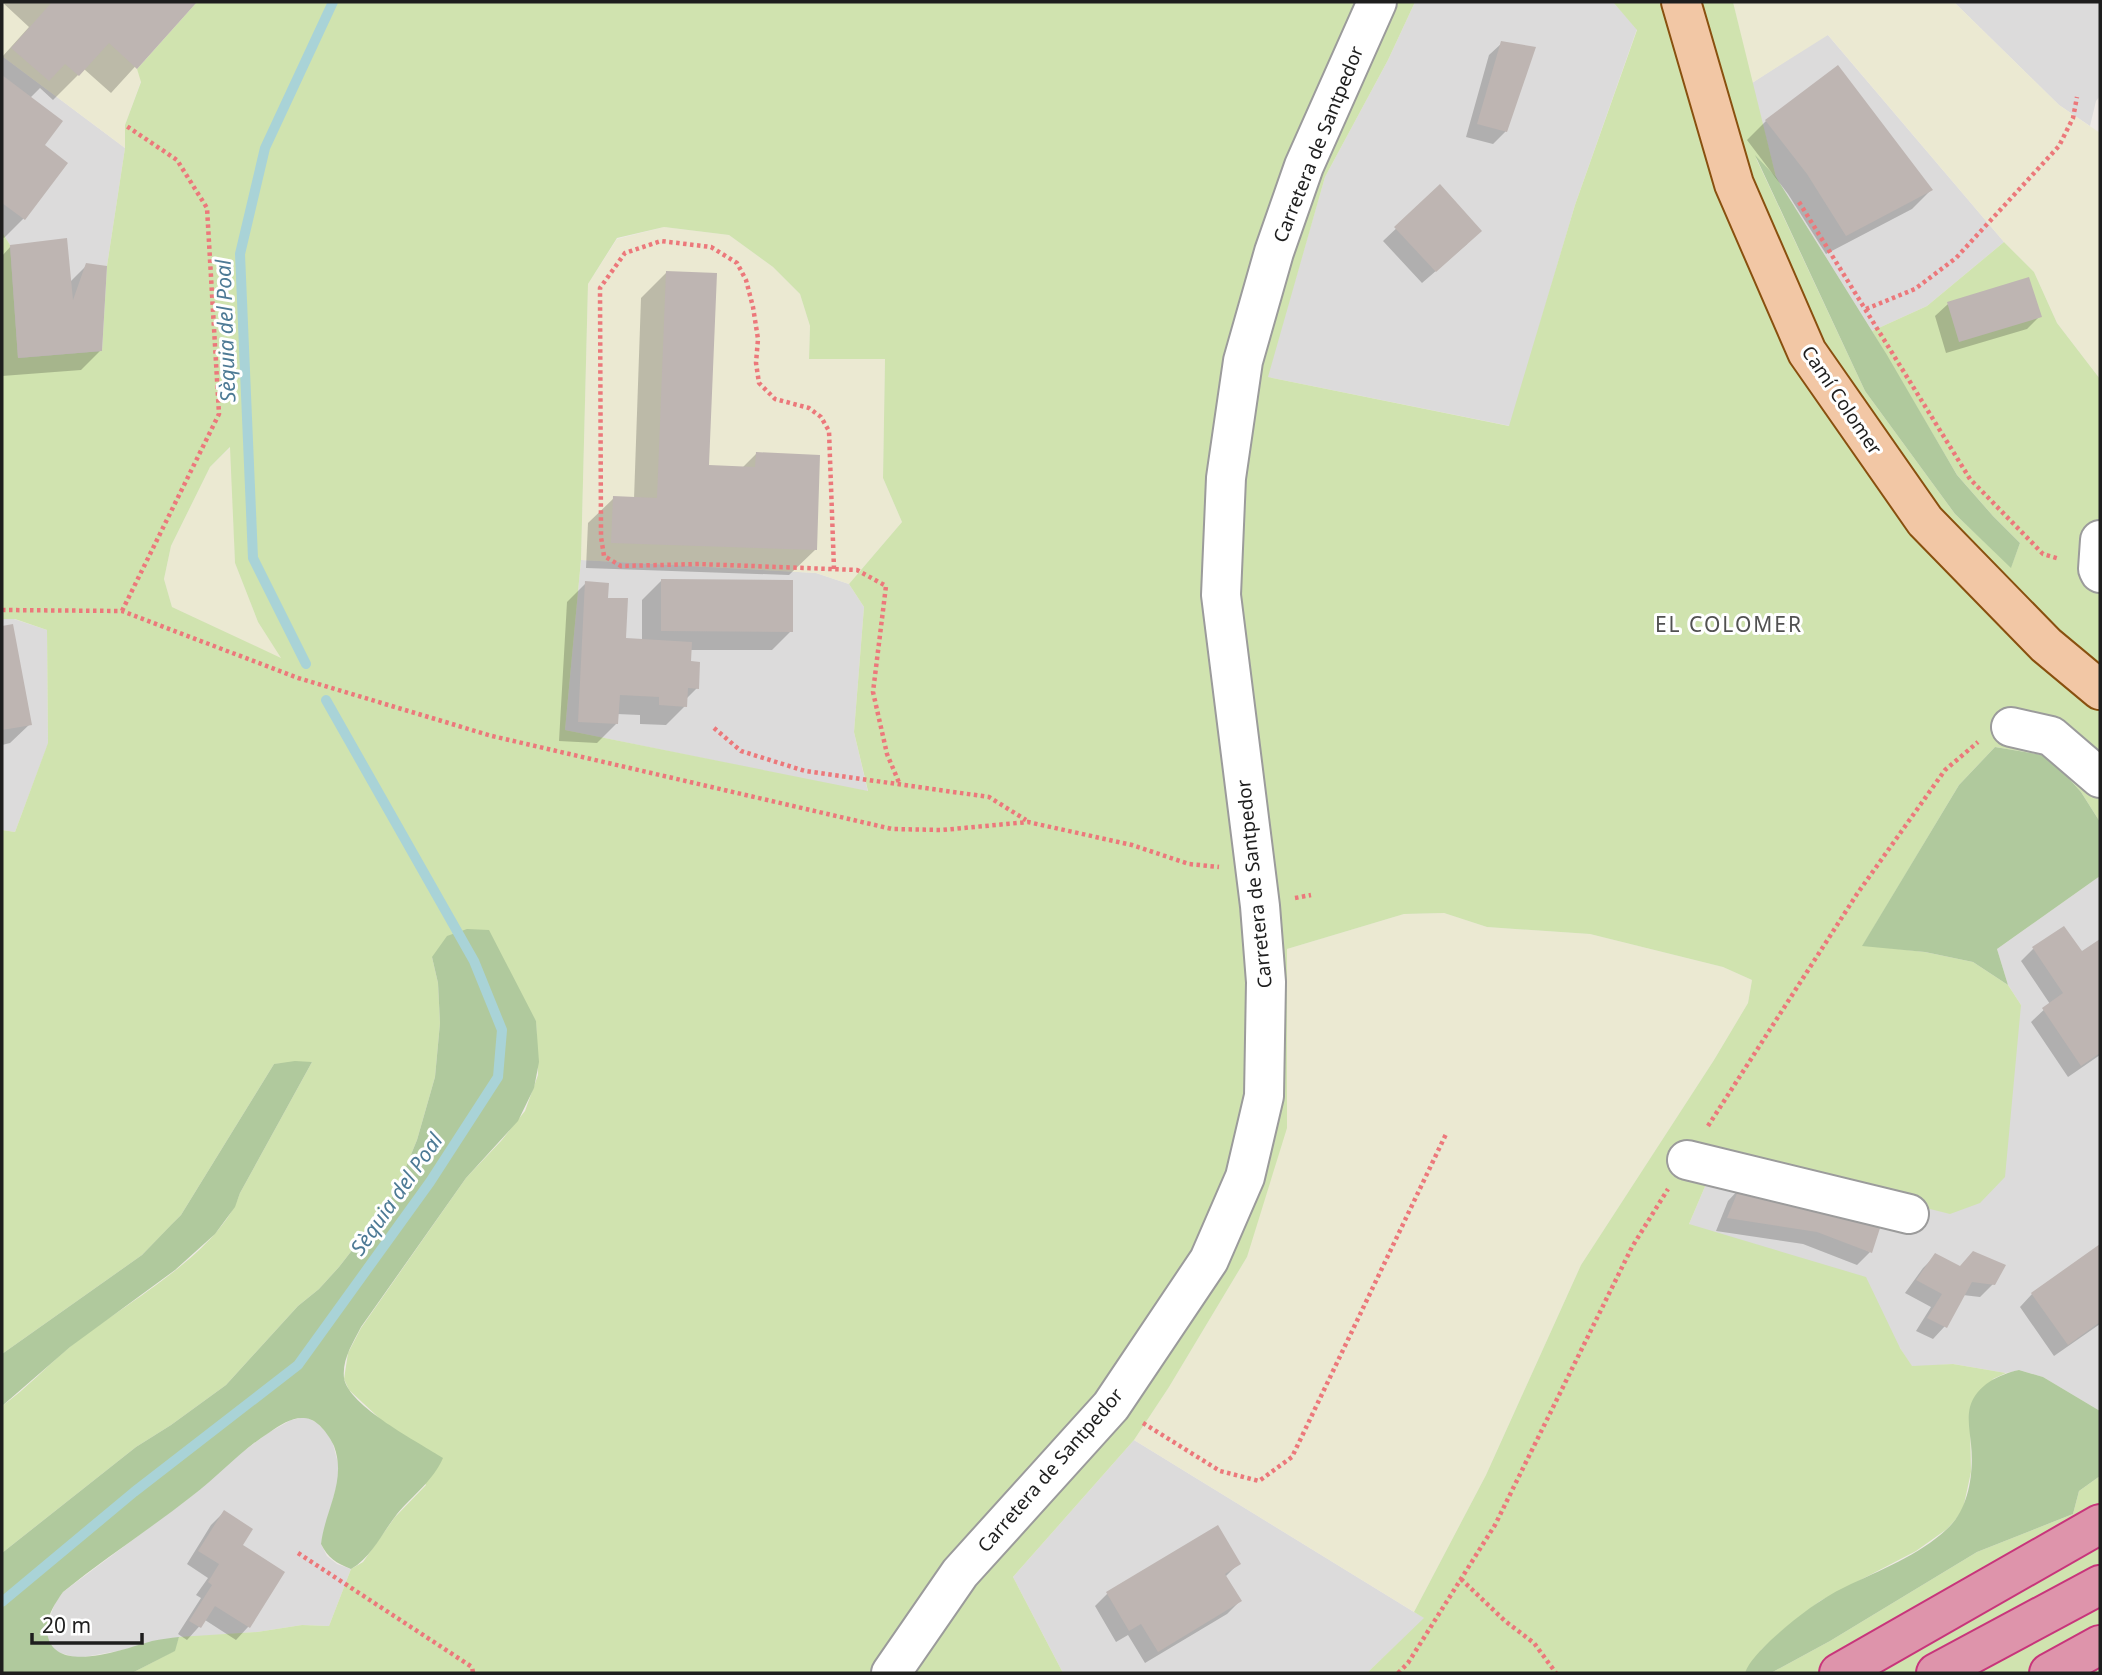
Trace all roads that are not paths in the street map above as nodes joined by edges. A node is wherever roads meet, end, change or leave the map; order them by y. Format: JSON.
{"nodes":[{"id":1,"x":1377,"y":2,"type":"edge"},
{"id":2,"x":1681,"y":2,"type":"edge"},
{"id":3,"x":2100,"y":690,"type":"edge"},
{"id":4,"x":2011,"y":727,"type":"dead end"},
{"id":5,"x":2100,"y":778,"type":"edge"},
{"id":6,"x":1687,"y":1160,"type":"dead end"},
{"id":7,"x":1909,"y":1214,"type":"dead end"},
{"id":8,"x":2100,"y":1524,"type":"edge"},
{"id":9,"x":2100,"y":1585,"type":"edge"},
{"id":10,"x":2100,"y":1645,"type":"edge"},
{"id":11,"x":891,"y":1673,"type":"edge"},
{"id":12,"x":1839,"y":1673,"type":"edge"},
{"id":13,"x":1936,"y":1673,"type":"edge"},
{"id":14,"x":2049,"y":1673,"type":"edge"}],
"edges":[{"from":1,"to":11,"type":"street","name":"Carretera de Santpedor"},
{"from":2,"to":3,"type":"main road","name":"Camí Colomer"},
{"from":4,"to":5,"type":"street"},
{"from":6,"to":7,"type":"street"},
{"from":8,"to":12,"type":"highway"},
{"from":9,"to":13,"type":"highway"},
{"from":10,"to":14,"type":"highway"}]}
